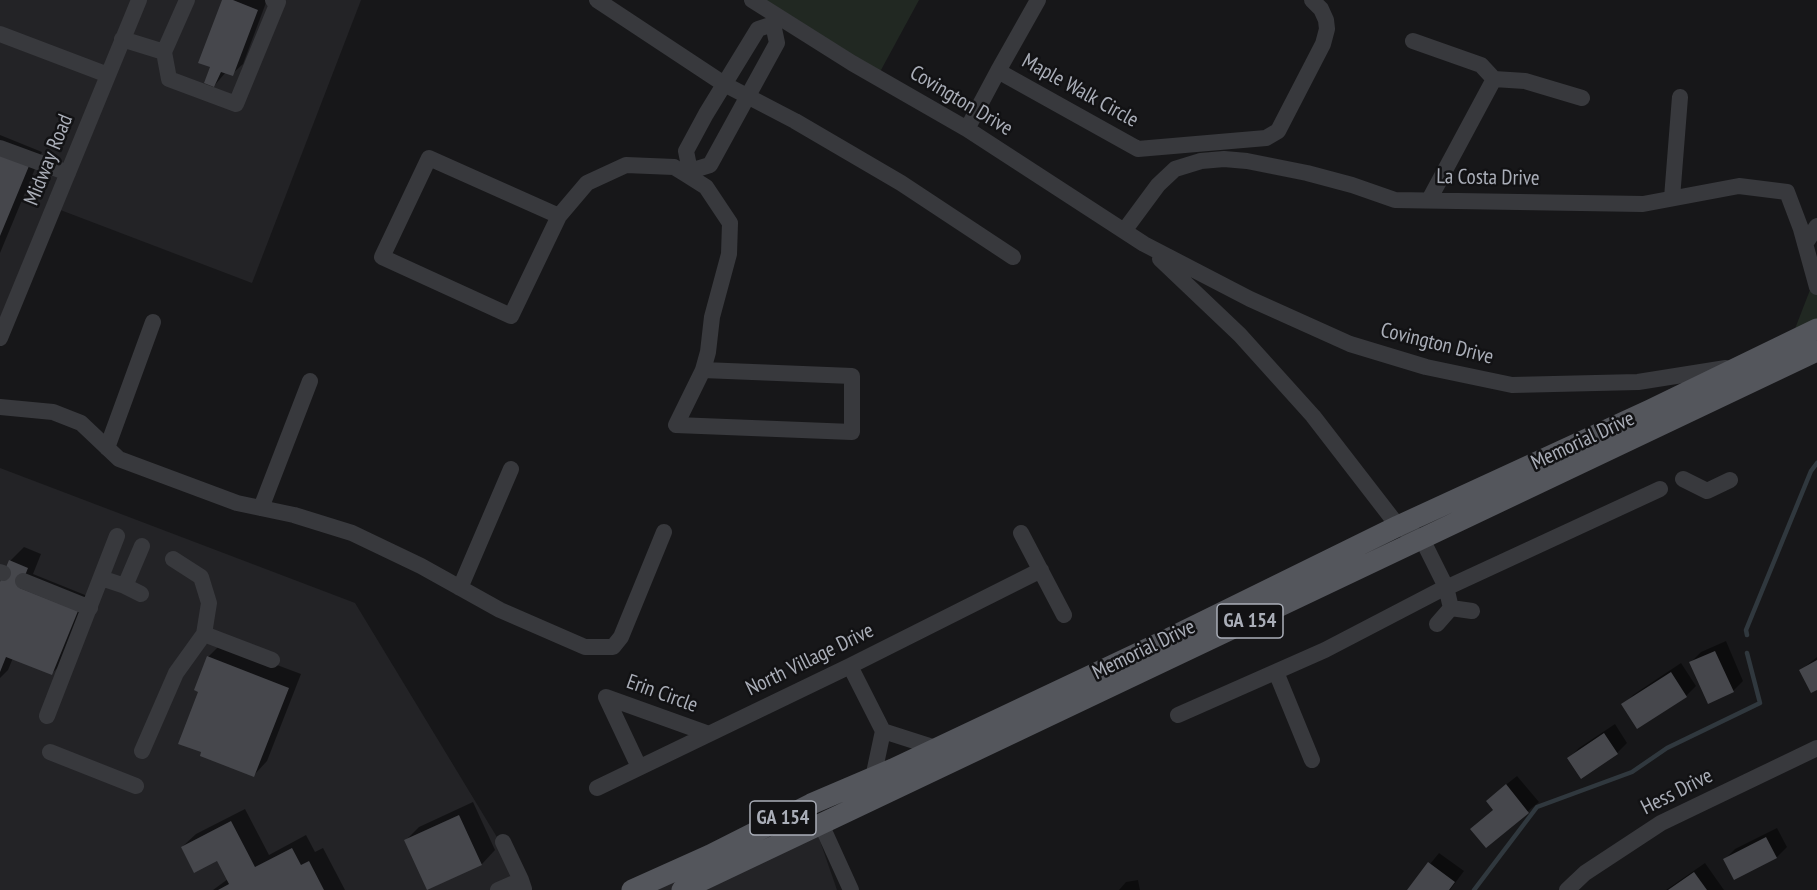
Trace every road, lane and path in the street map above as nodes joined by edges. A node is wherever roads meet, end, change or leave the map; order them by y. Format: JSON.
{"nodes":[{"id":1,"x":139,"y":0,"type":"edge"},
{"id":2,"x":187,"y":0,"type":"edge"},
{"id":3,"x":273,"y":0,"type":"edge"},
{"id":4,"x":597,"y":0,"type":"edge"},
{"id":5,"x":752,"y":0,"type":"edge"},
{"id":6,"x":1038,"y":0,"type":"edge"},
{"id":7,"x":1312,"y":0,"type":"edge"},
{"id":8,"x":776,"y":20,"type":"junction"},
{"id":9,"x":0,"y":34,"type":"edge"},
{"id":10,"x":122,"y":39,"type":"junction"},
{"id":11,"x":1413,"y":41,"type":"dead end"},
{"id":12,"x":746,"y":47,"type":"junction"},
{"id":13,"x":164,"y":52,"type":"junction"},
{"id":14,"x":768,"y":60,"type":"junction"},
{"id":15,"x":998,"y":71,"type":"junction"},
{"id":16,"x":108,"y":75,"type":"junction"},
{"id":17,"x":1494,"y":79,"type":"junction"},
{"id":18,"x":724,"y":84,"type":"junction"},
{"id":19,"x":747,"y":97,"type":"junction"},
{"id":20,"x":1680,"y":97,"type":"dead end"},
{"id":21,"x":1582,"y":98,"type":"dead end"},
{"id":22,"x":967,"y":129,"type":"junction"},
{"id":23,"x":0,"y":148,"type":"edge"},
{"id":24,"x":68,"y":173,"type":"junction"},
{"id":25,"x":689,"y":173,"type":"junction"},
{"id":26,"x":1672,"y":198,"type":"junction"},
{"id":27,"x":1429,"y":200,"type":"junction"},
{"id":28,"x":559,"y":216,"type":"junction"},
{"id":29,"x":1817,"y":226,"type":"edge"},
{"id":30,"x":1124,"y":231,"type":"junction"},
{"id":31,"x":1144,"y":244,"type":"junction"},
{"id":32,"x":1805,"y":244,"type":"junction"},
{"id":33,"x":1013,"y":257,"type":"dead end"},
{"id":34,"x":1817,"y":287,"type":"edge"},
{"id":35,"x":153,"y":322,"type":"dead end"},
{"id":36,"x":1817,"y":329,"type":"edge"},
{"id":37,"x":0,"y":338,"type":"edge"},
{"id":38,"x":1817,"y":351,"type":"edge"},
{"id":39,"x":1742,"y":366,"type":"junction"},
{"id":40,"x":703,"y":369,"type":"junction"},
{"id":41,"x":310,"y":381,"type":"dead end"},
{"id":42,"x":0,"y":407,"type":"edge"},
{"id":43,"x":107,"y":448,"type":"junction"},
{"id":44,"x":511,"y":469,"type":"dead end"},
{"id":45,"x":1683,"y":479,"type":"dead end"},
{"id":46,"x":1730,"y":480,"type":"dead end"},
{"id":47,"x":1660,"y":489,"type":"dead end"},
{"id":48,"x":261,"y":508,"type":"junction"},
{"id":49,"x":1398,"y":526,"type":"junction"},
{"id":50,"x":664,"y":532,"type":"dead end"},
{"id":51,"x":1021,"y":533,"type":"dead end"},
{"id":52,"x":117,"y":536,"type":"dead end"},
{"id":53,"x":1422,"y":539,"type":"junction"},
{"id":54,"x":142,"y":546,"type":"dead end"},
{"id":55,"x":173,"y":559,"type":"dead end"},
{"id":56,"x":1041,"y":570,"type":"junction"},
{"id":57,"x":101,"y":578,"type":"junction"},
{"id":58,"x":23,"y":581,"type":"dead end"},
{"id":59,"x":125,"y":586,"type":"junction"},
{"id":60,"x":460,"y":588,"type":"junction"},
{"id":61,"x":1446,"y":588,"type":"junction"},
{"id":62,"x":141,"y":594,"type":"dead end"},
{"id":63,"x":90,"y":608,"type":"junction"},
{"id":64,"x":1451,"y":608,"type":"junction"},
{"id":65,"x":1472,"y":611,"type":"dead end"},
{"id":66,"x":1064,"y":615,"type":"dead end"},
{"id":67,"x":1437,"y":624,"type":"dead end"},
{"id":68,"x":204,"y":634,"type":"junction"},
{"id":69,"x":272,"y":660,"type":"dead end"},
{"id":70,"x":850,"y":666,"type":"junction"},
{"id":71,"x":1276,"y":672,"type":"junction"},
{"id":72,"x":1178,"y":715,"type":"dead end"},
{"id":73,"x":47,"y":716,"type":"dead end"},
{"id":74,"x":883,"y":731,"type":"junction"},
{"id":75,"x":709,"y":734,"type":"junction"},
{"id":76,"x":936,"y":748,"type":"junction"},
{"id":77,"x":1817,"y":748,"type":"edge"},
{"id":78,"x":142,"y":751,"type":"dead end"},
{"id":79,"x":50,"y":752,"type":"dead end"},
{"id":80,"x":1312,"y":760,"type":"dead end"},
{"id":81,"x":639,"y":768,"type":"junction"},
{"id":82,"x":873,"y":778,"type":"junction"},
{"id":83,"x":136,"y":786,"type":"dead end"},
{"id":84,"x":597,"y":788,"type":"dead end"},
{"id":85,"x":820,"y":824,"type":"junction"},
{"id":86,"x":503,"y":842,"type":"dead end"},
{"id":87,"x":523,"y":885,"type":"edge"},
{"id":88,"x":498,"y":890,"type":"edge"},
{"id":89,"x":632,"y":890,"type":"edge"},
{"id":90,"x":682,"y":890,"type":"edge"},
{"id":91,"x":851,"y":890,"type":"edge"},
{"id":92,"x":1567,"y":890,"type":"edge"}],
"edges":[{"from":1,"to":10,"type":"street","name":"Midway Road"},
{"from":2,"to":13,"type":"street"},
{"from":3,"to":13,"type":"street"},
{"from":4,"to":18,"type":"street"},
{"from":5,"to":8,"type":"street","name":"Covington Drive"},
{"from":6,"to":15,"type":"street","name":"Maple Walk Circle"},
{"from":7,"to":15,"type":"street","name":"Maple Walk Circle"},
{"from":8,"to":12,"type":"street"},
{"from":8,"to":14,"type":"street"},
{"from":8,"to":22,"type":"street","name":"Covington Drive"},
{"from":9,"to":16,"type":"street"},
{"from":10,"to":13,"type":"street"},
{"from":10,"to":16,"type":"street","name":"Midway Road"},
{"from":11,"to":17,"type":"street"},
{"from":12,"to":14,"type":"street"},
{"from":12,"to":18,"type":"street"},
{"from":14,"to":19,"type":"street"},
{"from":15,"to":22,"type":"street","name":"Maple Walk Circle"},
{"from":16,"to":24,"type":"street","name":"Midway Road"},
{"from":17,"to":21,"type":"street"},
{"from":17,"to":27,"type":"street"},
{"from":18,"to":19,"type":"street"},
{"from":18,"to":25,"type":"street"},
{"from":19,"to":25,"type":"street"},
{"from":19,"to":33,"type":"street"},
{"from":20,"to":26,"type":"street"},
{"from":22,"to":30,"type":"street","name":"Covington Drive"},
{"from":23,"to":24,"type":"street"},
{"from":24,"to":37,"type":"street","name":"Midway Road"},
{"from":25,"to":28,"type":"street"},
{"from":25,"to":40,"type":"street"},
{"from":26,"to":27,"type":"street","name":"La Costa Drive"},
{"from":26,"to":32,"type":"street","name":"La Costa Drive"},
{"from":27,"to":30,"type":"street","name":"La Costa Drive"},
{"from":28,"to":28,"type":"street"},
{"from":29,"to":32,"type":"street"},
{"from":30,"to":31,"type":"street","name":"Covington Drive"},
{"from":31,"to":39,"type":"street","name":"Covington Drive"},
{"from":31,"to":49,"type":"street","name":"Covington Drive"},
{"from":32,"to":34,"type":"street","name":"La Costa Drive"},
{"from":35,"to":43,"type":"street"},
{"from":36,"to":39,"type":"main road","name":"Memorial Drive","number":"GA 154"},
{"from":38,"to":53,"type":"main road","name":"Memorial Drive","number":"GA 154"},
{"from":39,"to":49,"type":"main road","name":"Memorial Drive","number":"GA 154"},
{"from":40,"to":40,"type":"street"},
{"from":41,"to":48,"type":"street"},
{"from":42,"to":43,"type":"street"},
{"from":43,"to":48,"type":"street"},
{"from":44,"to":60,"type":"street"},
{"from":45,"to":46,"type":"street"},
{"from":47,"to":61,"type":"street"},
{"from":48,"to":60,"type":"street"},
{"from":49,"to":53,"type":"street","name":"Covington Drive"},
{"from":49,"to":76,"type":"main road","name":"Memorial Drive","number":"GA 154"},
{"from":50,"to":60,"type":"street"},
{"from":51,"to":56,"type":"street"},
{"from":52,"to":57,"type":"street"},
{"from":53,"to":61,"type":"street"},
{"from":53,"to":85,"type":"main road","name":"Memorial Drive","number":"GA 154"},
{"from":54,"to":59,"type":"street"},
{"from":55,"to":68,"type":"street"},
{"from":56,"to":66,"type":"street"},
{"from":56,"to":70,"type":"street","name":"North Village Drive"},
{"from":57,"to":59,"type":"street"},
{"from":57,"to":63,"type":"street"},
{"from":58,"to":63,"type":"street"},
{"from":59,"to":62,"type":"street"},
{"from":61,"to":64,"type":"street"},
{"from":61,"to":71,"type":"street"},
{"from":63,"to":73,"type":"street"},
{"from":64,"to":65,"type":"street"},
{"from":64,"to":67,"type":"street"},
{"from":68,"to":69,"type":"street"},
{"from":68,"to":78,"type":"street"},
{"from":70,"to":74,"type":"street"},
{"from":70,"to":75,"type":"street","name":"North Village Drive"},
{"from":71,"to":72,"type":"street"},
{"from":71,"to":80,"type":"street"},
{"from":74,"to":76,"type":"street"},
{"from":74,"to":82,"type":"street"},
{"from":75,"to":81,"type":"street","name":"North Village Drive"},
{"from":75,"to":81,"type":"street","name":"Erin Circle"},
{"from":76,"to":82,"type":"main road","name":"Memorial Drive","number":"GA 154"},
{"from":77,"to":92,"type":"street","name":"Hess Drive"},
{"from":79,"to":83,"type":"street"},
{"from":81,"to":84,"type":"street","name":"North Village Drive"},
{"from":82,"to":89,"type":"main road","name":"Memorial Drive","number":"GA 154"},
{"from":85,"to":90,"type":"main road","name":"Memorial Drive","number":"GA 154"},
{"from":85,"to":91,"type":"street"},
{"from":86,"to":87,"type":"street"},
{"from":87,"to":88,"type":"street"}]}
